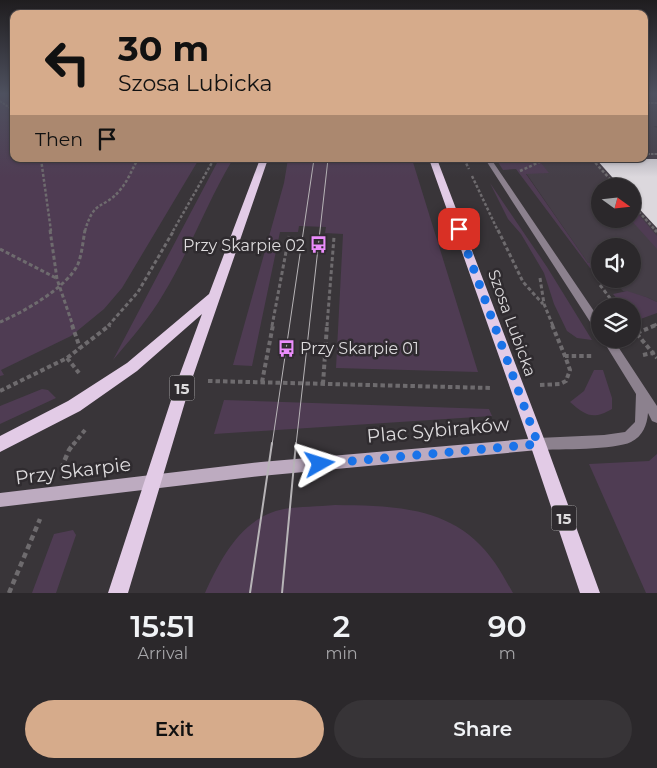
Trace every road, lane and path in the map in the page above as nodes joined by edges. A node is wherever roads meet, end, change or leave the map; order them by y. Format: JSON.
{"nodes":[{"id":1,"x":41,"y":162,"type":"edge"},
{"id":2,"x":136,"y":162,"type":"edge"},
{"id":3,"x":212,"y":162,"type":"edge"},
{"id":4,"x":263,"y":162,"type":"edge"},
{"id":5,"x":434,"y":162,"type":"edge"},
{"id":6,"x":490,"y":162,"type":"edge"},
{"id":7,"x":539,"y":162,"type":"edge"},
{"id":8,"x":595,"y":162,"type":"edge"},
{"id":9,"x":513,"y":174,"type":"dead end"},
{"id":10,"x":472,"y":176,"type":"dead end"},
{"id":11,"x":609,"y":178,"type":"edge"},
{"id":12,"x":641,"y":214,"type":"edge"},
{"id":13,"x":657,"y":232,"type":"edge"},
{"id":14,"x":289,"y":236,"type":"dead end"},
{"id":15,"x":334,"y":238,"type":"dead end"},
{"id":16,"x":0,"y":249,"type":"edge"},
{"id":17,"x":56,"y":279,"type":"junction"},
{"id":18,"x":59,"y":284,"type":"junction"},
{"id":19,"x":214,"y":296,"type":"junction"},
{"id":20,"x":591,"y":314,"type":"edge"},
{"id":21,"x":0,"y":322,"type":"edge"},
{"id":22,"x":657,"y":324,"type":"edge"},
{"id":23,"x":641,"y":331,"type":"edge"},
{"id":24,"x":641,"y":337,"type":"edge"},
{"id":25,"x":80,"y":348,"type":"junction"},
{"id":26,"x":613,"y":348,"type":"edge"},
{"id":27,"x":655,"y":353,"type":"edge"},
{"id":28,"x":565,"y":356,"type":"junction"},
{"id":29,"x":600,"y":356,"type":"dead end"},
{"id":30,"x":67,"y":358,"type":"junction"},
{"id":31,"x":657,"y":358,"type":"edge"},
{"id":32,"x":657,"y":362,"type":"edge"},
{"id":33,"x":82,"y":377,"type":"dead end"},
{"id":34,"x":225,"y":380,"type":"dead end"},
{"id":35,"x":262,"y":382,"type":"junction"},
{"id":36,"x":323,"y":384,"type":"junction"},
{"id":37,"x":549,"y":384,"type":"dead end"},
{"id":38,"x":488,"y":388,"type":"dead end"},
{"id":39,"x":0,"y":392,"type":"edge"},
{"id":40,"x":642,"y":392,"type":"junction"},
{"id":41,"x":657,"y":418,"type":"edge"},
{"id":42,"x":0,"y":444,"type":"edge"},
{"id":43,"x":538,"y":444,"type":"junction"},
{"id":44,"x":152,"y":481,"type":"junction"},
{"id":45,"x":0,"y":500,"type":"edge"},
{"id":46,"x":34,"y":531,"type":"dead end"},
{"id":47,"x":9,"y":593,"type":"edge"},
{"id":48,"x":118,"y":593,"type":"edge"},
{"id":49,"x":590,"y":593,"type":"edge"}],
"edges":[{"from":1,"to":17,"type":"path"},
{"from":2,"to":18,"type":"path"},
{"from":3,"to":25,"type":"path"},
{"from":4,"to":19,"type":"main road","number":"15"},
{"from":5,"to":43,"type":"main road","name":"Szosa Lubicka","number":"15"},
{"from":6,"to":20,"type":"street"},
{"from":7,"to":9,"type":"path"},
{"from":8,"to":11,"type":"path"},
{"from":10,"to":28,"type":"path"},
{"from":12,"to":13,"type":"path"},
{"from":14,"to":35,"type":"path"},
{"from":15,"to":36,"type":"path"},
{"from":16,"to":17,"type":"path"},
{"from":17,"to":18,"type":"path"},
{"from":18,"to":21,"type":"path"},
{"from":18,"to":25,"type":"path"},
{"from":19,"to":42,"type":"main road"},
{"from":19,"to":44,"type":"main road","number":"15"},
{"from":22,"to":23,"type":"path"},
{"from":24,"to":27,"type":"path"},
{"from":25,"to":30,"type":"path"},
{"from":26,"to":40,"type":"street"},
{"from":27,"to":31,"type":"path"},
{"from":27,"to":32,"type":"path"},
{"from":28,"to":29,"type":"path"},
{"from":28,"to":37,"type":"path"},
{"from":30,"to":33,"type":"path"},
{"from":30,"to":39,"type":"path"},
{"from":34,"to":35,"type":"path"},
{"from":35,"to":36,"type":"path"},
{"from":36,"to":38,"type":"path"},
{"from":40,"to":41,"type":"street"},
{"from":40,"to":43,"type":"street"},
{"from":43,"to":44,"type":"street","name":"Plac Sybiraków"},
{"from":43,"to":49,"type":"main road","number":"15"},
{"from":44,"to":45,"type":"street","name":"Przy Skarpie"},
{"from":44,"to":48,"type":"main road","number":"15"},
{"from":46,"to":47,"type":"path"}]}
